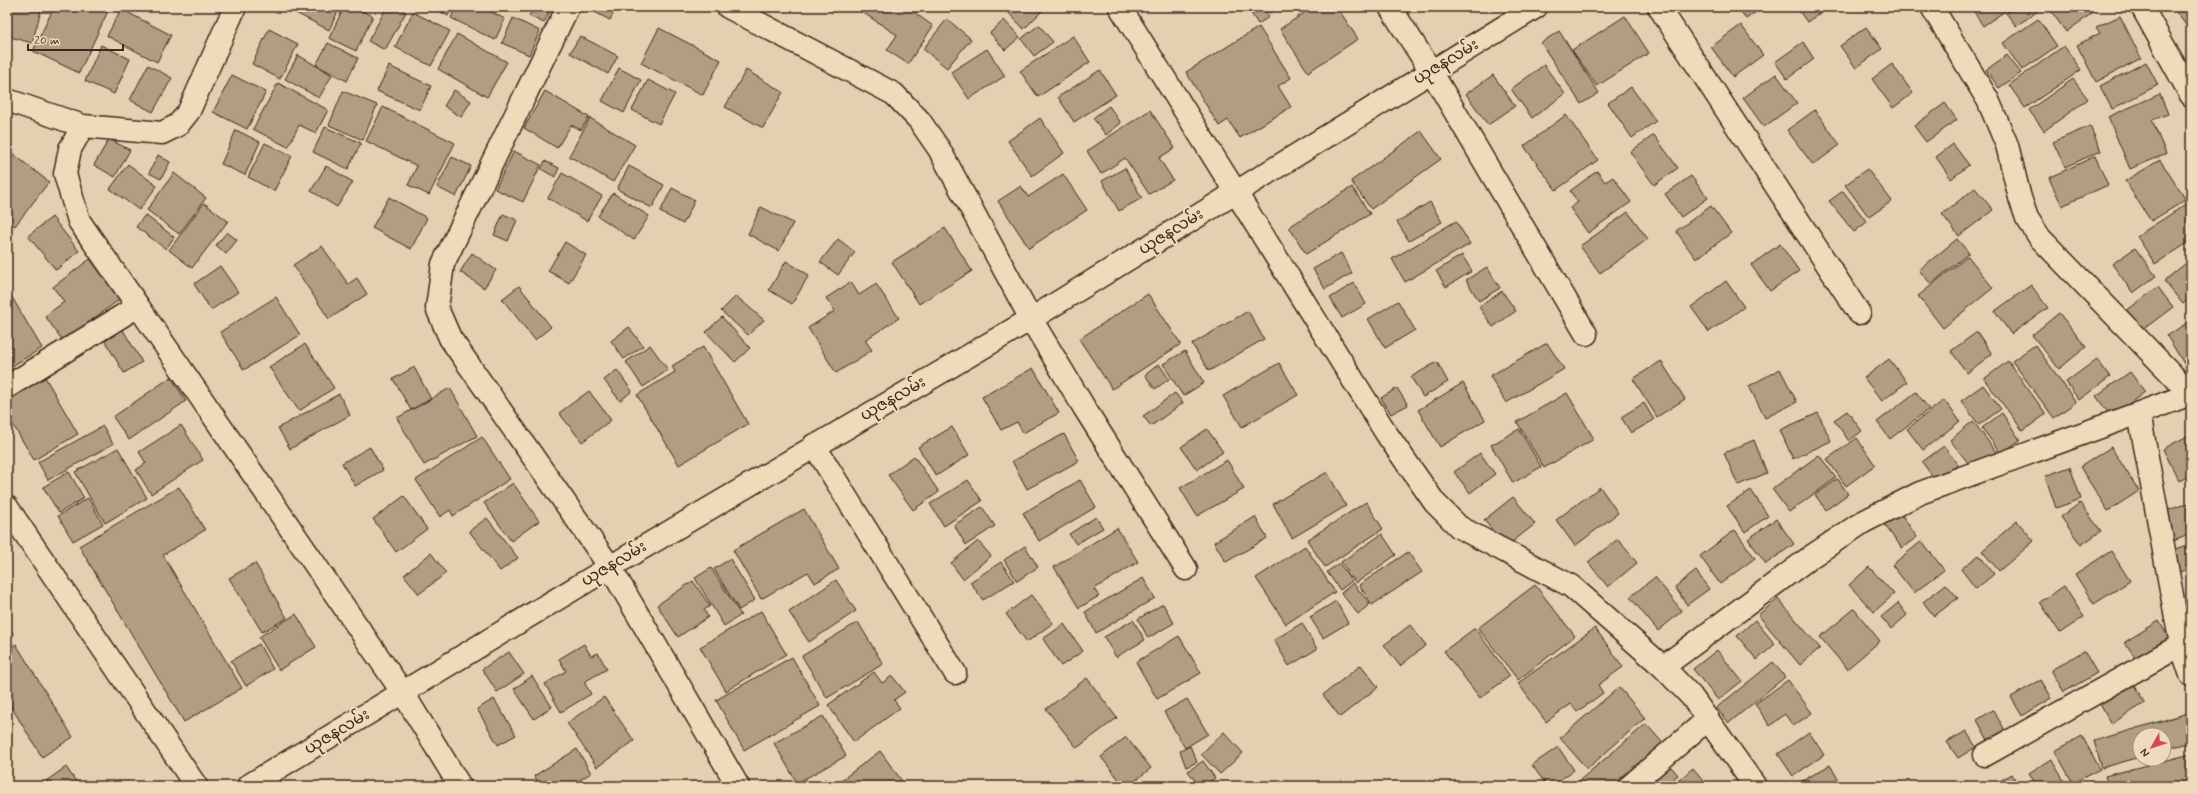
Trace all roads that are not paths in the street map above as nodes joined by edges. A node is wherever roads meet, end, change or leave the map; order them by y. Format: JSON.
{"nodes":[{"id":1,"x":235,"y":7,"type":"edge"},
{"id":2,"x":568,"y":7,"type":"edge"},
{"id":3,"x":728,"y":7,"type":"edge"},
{"id":4,"x":1120,"y":7,"type":"edge"},
{"id":5,"x":1390,"y":7,"type":"edge"},
{"id":6,"x":1536,"y":7,"type":"edge"},
{"id":7,"x":1659,"y":7,"type":"edge"},
{"id":8,"x":1932,"y":7,"type":"edge"},
{"id":9,"x":2142,"y":7,"type":"edge"},
{"id":10,"x":1431,"y":71,"type":"junction"},
{"id":11,"x":2190,"y":91,"type":"edge"},
{"id":12,"x":7,"y":100,"type":"edge"},
{"id":13,"x":84,"y":126,"type":"junction"},
{"id":14,"x":1235,"y":192,"type":"junction"},
{"id":15,"x":138,"y":306,"type":"junction"},
{"id":16,"x":1858,"y":313,"type":"dead end"},
{"id":17,"x":1031,"y":319,"type":"junction"},
{"id":18,"x":1586,"y":334,"type":"dead end"},
{"id":19,"x":7,"y":387,"type":"edge"},
{"id":20,"x":2191,"y":394,"type":"edge"},
{"id":21,"x":2138,"y":413,"type":"junction"},
{"id":22,"x":814,"y":445,"type":"junction"},
{"id":23,"x":7,"y":507,"type":"edge"},
{"id":24,"x":610,"y":566,"type":"junction"},
{"id":25,"x":1186,"y":569,"type":"dead end"},
{"id":26,"x":2181,"y":645,"type":"junction"},
{"id":27,"x":1662,"y":667,"type":"junction"},
{"id":28,"x":955,"y":673,"type":"dead end"},
{"id":29,"x":2191,"y":675,"type":"edge"},
{"id":30,"x":402,"y":693,"type":"junction"},
{"id":31,"x":1708,"y":719,"type":"junction"},
{"id":32,"x":1985,"y":755,"type":"dead end"},
{"id":33,"x":196,"y":786,"type":"edge"},
{"id":34,"x":248,"y":786,"type":"edge"},
{"id":35,"x":460,"y":786,"type":"edge"},
{"id":36,"x":738,"y":786,"type":"edge"},
{"id":37,"x":1630,"y":786,"type":"edge"},
{"id":38,"x":1755,"y":786,"type":"edge"}],
"edges":[{"from":1,"to":13,"type":"street"},
{"from":2,"to":24,"type":"street"},
{"from":3,"to":17,"type":"street"},
{"from":4,"to":14,"type":"street"},
{"from":5,"to":10,"type":"street"},
{"from":6,"to":10,"type":"street","name":"ယုဇနလမ်း"},
{"from":7,"to":16,"type":"street"},
{"from":8,"to":20,"type":"street"},
{"from":9,"to":11,"type":"street"},
{"from":10,"to":14,"type":"street","name":"ယုဇနလမ်း"},
{"from":10,"to":18,"type":"street"},
{"from":12,"to":13,"type":"street"},
{"from":13,"to":15,"type":"street"},
{"from":14,"to":17,"type":"street","name":"ယုဇနလမ်း"},
{"from":14,"to":27,"type":"street"},
{"from":15,"to":19,"type":"street"},
{"from":15,"to":30,"type":"street"},
{"from":17,"to":22,"type":"street","name":"ယုဇနလမ်း"},
{"from":17,"to":25,"type":"street"},
{"from":20,"to":21,"type":"street"},
{"from":21,"to":26,"type":"street"},
{"from":21,"to":27,"type":"street"},
{"from":22,"to":24,"type":"street","name":"ယုဇနလမ်း"},
{"from":22,"to":28,"type":"street"},
{"from":23,"to":33,"type":"street"},
{"from":24,"to":30,"type":"street","name":"ယုဇနလမ်း"},
{"from":24,"to":36,"type":"street"},
{"from":26,"to":29,"type":"street"},
{"from":26,"to":32,"type":"street"},
{"from":27,"to":31,"type":"street"},
{"from":30,"to":34,"type":"street","name":"ယုဇနလမ်း"},
{"from":30,"to":35,"type":"street"},
{"from":31,"to":37,"type":"street"},
{"from":31,"to":38,"type":"street"}]}
